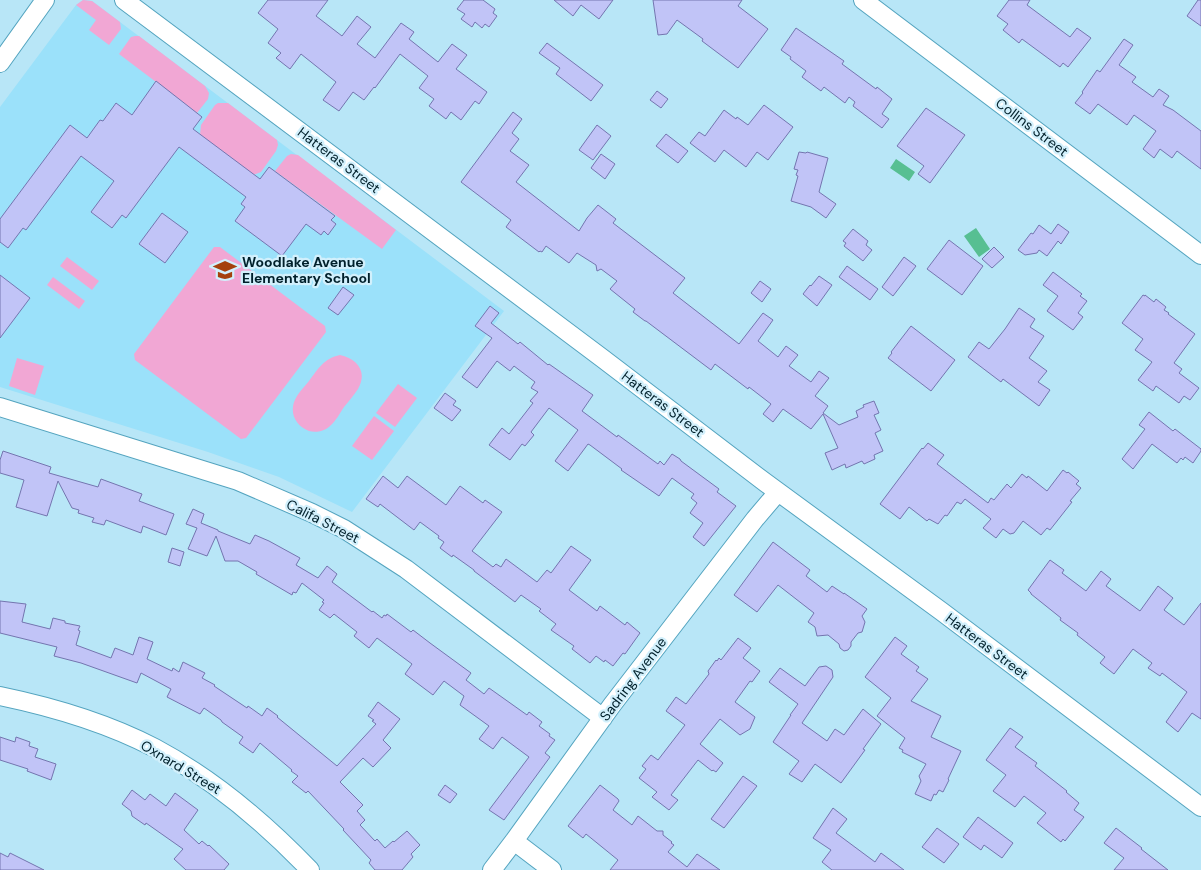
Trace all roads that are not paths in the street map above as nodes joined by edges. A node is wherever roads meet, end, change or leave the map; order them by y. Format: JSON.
{"nodes":[{"id":1,"x":46,"y":0,"type":"edge"},
{"id":2,"x":124,"y":0,"type":"edge"},
{"id":3,"x":864,"y":0,"type":"edge"},
{"id":4,"x":0,"y":63,"type":"edge"},
{"id":5,"x":1201,"y":255,"type":"edge"},
{"id":6,"x":0,"y":407,"type":"edge"},
{"id":7,"x":778,"y":492,"type":"junction"},
{"id":8,"x":0,"y":696,"type":"edge"},
{"id":9,"x":603,"y":718,"type":"junction"},
{"id":10,"x":1201,"y":807,"type":"edge"},
{"id":11,"x":514,"y":841,"type":"junction"},
{"id":12,"x":310,"y":870,"type":"edge"},
{"id":13,"x":492,"y":870,"type":"edge"},
{"id":14,"x":552,"y":870,"type":"edge"}],
"edges":[{"from":1,"to":4,"type":"street"},
{"from":2,"to":7,"type":"street","name":"Hatteras Street"},
{"from":3,"to":5,"type":"street","name":"Collins Street"},
{"from":6,"to":9,"type":"street","name":"Califa Street"},
{"from":7,"to":9,"type":"street","name":"Sadring Avenue"},
{"from":7,"to":10,"type":"street","name":"Hatteras Street"},
{"from":8,"to":12,"type":"street","name":"Oxnard Street"},
{"from":9,"to":11,"type":"street","name":"Sadring Avenue"},
{"from":11,"to":13,"type":"street","name":"Sadring Avenue"},
{"from":11,"to":14,"type":"street"}]}
